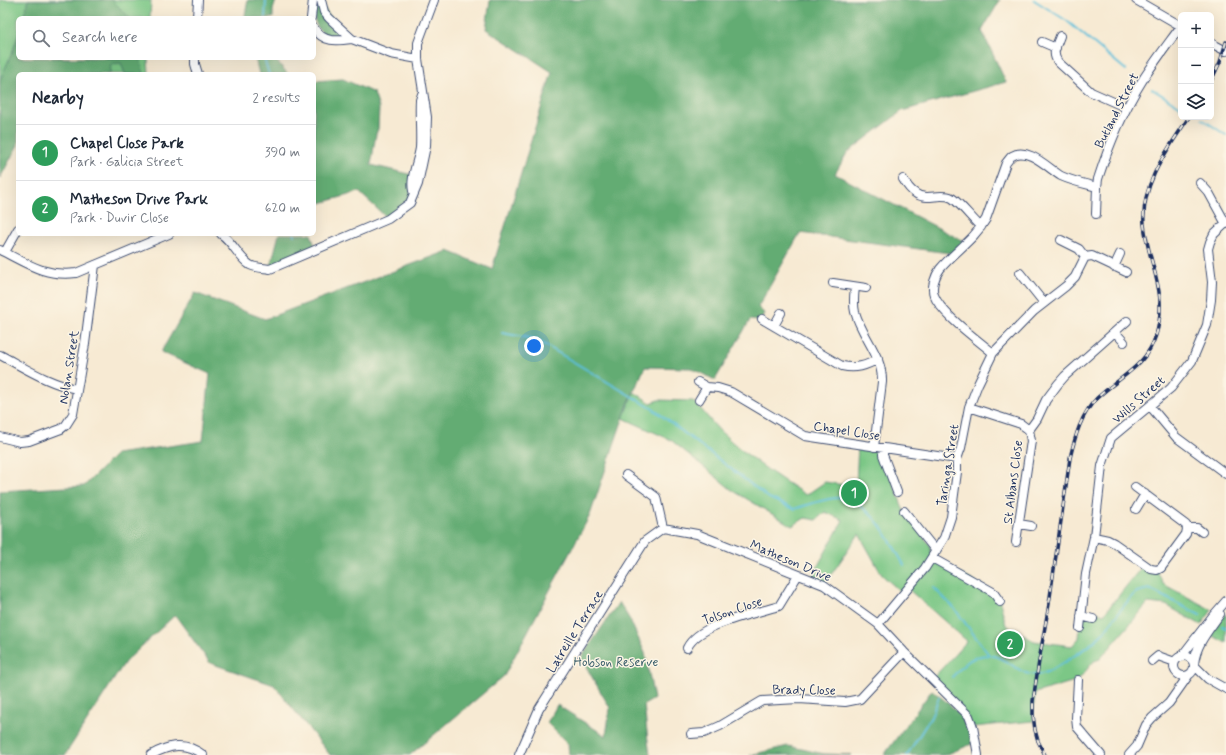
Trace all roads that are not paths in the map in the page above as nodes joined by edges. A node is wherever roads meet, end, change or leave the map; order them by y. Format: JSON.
{"nodes":[{"id":1,"x":198,"y":0,"type":"edge"},
{"id":2,"x":313,"y":0,"type":"edge"},
{"id":3,"x":321,"y":0,"type":"edge"},
{"id":4,"x":434,"y":0,"type":"edge"},
{"id":5,"x":1136,"y":0,"type":"edge"},
{"id":6,"x":1149,"y":3,"type":"edge"},
{"id":7,"x":197,"y":16,"type":"edge"},
{"id":8,"x":311,"y":16,"type":"edge"},
{"id":9,"x":1178,"y":24,"type":"edge"},
{"id":10,"x":316,"y":30,"type":"edge"},
{"id":11,"x":1178,"y":30,"type":"edge"},
{"id":12,"x":1060,"y":36,"type":"dead end"},
{"id":13,"x":352,"y":39,"type":"junction"},
{"id":14,"x":1042,"y":42,"type":"dead end"},
{"id":15,"x":1214,"y":45,"type":"edge"},
{"id":16,"x":1056,"y":48,"type":"junction"},
{"id":17,"x":1226,"y":51,"type":"edge"},
{"id":18,"x":195,"y":60,"type":"edge"},
{"id":19,"x":418,"y":60,"type":"junction"},
{"id":20,"x":197,"y":72,"type":"edge"},
{"id":21,"x":1127,"y":108,"type":"junction"},
{"id":22,"x":902,"y":179,"type":"dead end"},
{"id":23,"x":1200,"y":183,"type":"dead end"},
{"id":24,"x":1097,"y":187,"type":"junction"},
{"id":25,"x":1096,"y":214,"type":"dead end"},
{"id":26,"x":1226,"y":224,"type":"edge"},
{"id":27,"x":981,"y":227,"type":"junction"},
{"id":28,"x":16,"y":232,"type":"edge"},
{"id":29,"x":164,"y":236,"type":"edge"},
{"id":30,"x":226,"y":236,"type":"edge"},
{"id":31,"x":1061,"y":240,"type":"dead end"},
{"id":32,"x":2,"y":251,"type":"edge"},
{"id":33,"x":1120,"y":254,"type":"dead end"},
{"id":34,"x":1085,"y":257,"type":"junction"},
{"id":35,"x":95,"y":265,"type":"junction"},
{"id":36,"x":1114,"y":266,"type":"junction"},
{"id":37,"x":1126,"y":272,"type":"dead end"},
{"id":38,"x":1020,"y":273,"type":"dead end"},
{"id":39,"x":833,"y":284,"type":"dead end"},
{"id":40,"x":855,"y":287,"type":"junction"},
{"id":41,"x":866,"y":288,"type":"dead end"},
{"id":42,"x":1044,"y":303,"type":"junction"},
{"id":43,"x":781,"y":313,"type":"dead end"},
{"id":44,"x":762,"y":319,"type":"dead end"},
{"id":45,"x":1128,"y":321,"type":"dead end"},
{"id":46,"x":774,"y":326,"type":"junction"},
{"id":47,"x":1115,"y":332,"type":"junction"},
{"id":48,"x":1124,"y":342,"type":"dead end"},
{"id":49,"x":993,"y":353,"type":"junction"},
{"id":50,"x":0,"y":355,"type":"edge"},
{"id":51,"x":878,"y":359,"type":"junction"},
{"id":52,"x":698,"y":382,"type":"dead end"},
{"id":53,"x":707,"y":387,"type":"junction"},
{"id":54,"x":77,"y":389,"type":"junction"},
{"id":55,"x":699,"y":400,"type":"dead end"},
{"id":56,"x":969,"y":406,"type":"junction"},
{"id":57,"x":1150,"y":406,"type":"junction"},
{"id":58,"x":1029,"y":430,"type":"junction"},
{"id":59,"x":0,"y":437,"type":"edge"},
{"id":60,"x":874,"y":447,"type":"junction"},
{"id":61,"x":883,"y":448,"type":"junction"},
{"id":62,"x":957,"y":459,"type":"junction"},
{"id":63,"x":1226,"y":474,"type":"edge"},
{"id":64,"x":626,"y":475,"type":"dead end"},
{"id":65,"x":1135,"y":487,"type":"dead end"},
{"id":66,"x":897,"y":492,"type":"dead end"},
{"id":67,"x":1145,"y":494,"type":"junction"},
{"id":68,"x":1136,"y":509,"type":"dead end"},
{"id":69,"x":904,"y":510,"type":"dead end"},
{"id":70,"x":1019,"y":524,"type":"junction"},
{"id":71,"x":1031,"y":526,"type":"dead end"},
{"id":72,"x":663,"y":528,"type":"junction"},
{"id":73,"x":1187,"y":528,"type":"junction"},
{"id":74,"x":1202,"y":532,"type":"dead end"},
{"id":75,"x":1094,"y":537,"type":"junction"},
{"id":76,"x":1016,"y":542,"type":"dead end"},
{"id":77,"x":934,"y":555,"type":"junction"},
{"id":78,"x":798,"y":576,"type":"junction"},
{"id":79,"x":1226,"y":601,"type":"edge"},
{"id":80,"x":1000,"y":602,"type":"dead end"},
{"id":81,"x":1226,"y":605,"type":"edge"},
{"id":82,"x":1081,"y":616,"type":"junction"},
{"id":83,"x":1093,"y":619,"type":"dead end"},
{"id":84,"x":878,"y":624,"type":"junction"},
{"id":85,"x":1080,"y":628,"type":"dead end"},
{"id":86,"x":687,"y":648,"type":"dead end"},
{"id":87,"x":904,"y":652,"type":"junction"},
{"id":88,"x":1152,"y":661,"type":"dead end"},
{"id":89,"x":1177,"y":663,"type":"junction"},
{"id":90,"x":1194,"y":664,"type":"junction"},
{"id":91,"x":1188,"y":675,"type":"junction"},
{"id":92,"x":1078,"y":680,"type":"dead end"},
{"id":93,"x":1208,"y":680,"type":"junction"},
{"id":94,"x":1226,"y":689,"type":"edge"},
{"id":95,"x":1176,"y":692,"type":"junction"},
{"id":96,"x":691,"y":734,"type":"dead end"},
{"id":97,"x":151,"y":755,"type":"edge"},
{"id":98,"x":203,"y":755,"type":"edge"},
{"id":99,"x":519,"y":755,"type":"edge"},
{"id":100,"x":978,"y":755,"type":"edge"},
{"id":101,"x":1101,"y":755,"type":"edge"},
{"id":102,"x":1129,"y":755,"type":"edge"}],
"edges":[{"from":1,"to":7,"type":"street"},
{"from":2,"to":8,"type":"street"},
{"from":3,"to":13,"type":"street"},
{"from":4,"to":19,"type":"street"},
{"from":5,"to":6,"type":"street"},
{"from":6,"to":9,"type":"street"},
{"from":10,"to":13,"type":"street"},
{"from":11,"to":21,"type":"street","name":"Butland Street"},
{"from":12,"to":16,"type":"street"},
{"from":13,"to":19,"type":"street"},
{"from":14,"to":16,"type":"street"},
{"from":15,"to":17,"type":"street"},
{"from":16,"to":21,"type":"street"},
{"from":18,"to":20,"type":"street"},
{"from":19,"to":30,"type":"street"},
{"from":21,"to":24,"type":"street","name":"Butland Street"},
{"from":22,"to":27,"type":"street"},
{"from":23,"to":26,"type":"street"},
{"from":24,"to":25,"type":"street","name":"Butland Street"},
{"from":24,"to":27,"type":"street"},
{"from":26,"to":57,"type":"street","name":"Wills Street"},
{"from":27,"to":49,"type":"street"},
{"from":28,"to":32,"type":"street"},
{"from":29,"to":35,"type":"street"},
{"from":31,"to":34,"type":"street"},
{"from":32,"to":35,"type":"street"},
{"from":33,"to":36,"type":"street"},
{"from":34,"to":36,"type":"street"},
{"from":34,"to":42,"type":"street","name":"Taringa Street"},
{"from":35,"to":54,"type":"street","name":"Nolan Street"},
{"from":36,"to":37,"type":"street"},
{"from":38,"to":42,"type":"street"},
{"from":39,"to":40,"type":"street"},
{"from":40,"to":41,"type":"street"},
{"from":40,"to":51,"type":"street"},
{"from":42,"to":49,"type":"street","name":"Taringa Street"},
{"from":43,"to":46,"type":"street"},
{"from":44,"to":46,"type":"street"},
{"from":45,"to":47,"type":"street","name":"St Albans Close"},
{"from":46,"to":51,"type":"street"},
{"from":47,"to":48,"type":"street"},
{"from":47,"to":58,"type":"street","name":"St Albans Close"},
{"from":49,"to":56,"type":"street","name":"Taringa Street"},
{"from":50,"to":54,"type":"street"},
{"from":51,"to":60,"type":"street"},
{"from":52,"to":53,"type":"street","name":"Chapel Close"},
{"from":53,"to":55,"type":"street"},
{"from":53,"to":60,"type":"street","name":"Chapel Close"},
{"from":54,"to":59,"type":"street","name":"Nolan Street"},
{"from":56,"to":58,"type":"street"},
{"from":56,"to":62,"type":"street","name":"Taringa Street"},
{"from":57,"to":63,"type":"street"},
{"from":57,"to":75,"type":"street","name":"Wills Street"},
{"from":58,"to":70,"type":"street","name":"St Albans Close"},
{"from":60,"to":61,"type":"street","name":"Chapel Close"},
{"from":61,"to":62,"type":"street","name":"Chapel Close"},
{"from":61,"to":66,"type":"street"},
{"from":62,"to":77,"type":"street","name":"Taringa Street"},
{"from":64,"to":72,"type":"street"},
{"from":65,"to":67,"type":"street"},
{"from":67,"to":68,"type":"street"},
{"from":67,"to":73,"type":"street"},
{"from":69,"to":77,"type":"street"},
{"from":70,"to":71,"type":"street"},
{"from":70,"to":76,"type":"street","name":"St Albans Close"},
{"from":72,"to":78,"type":"street","name":"Matheson Drive"},
{"from":72,"to":99,"type":"street","name":"Latreille Terrace"},
{"from":73,"to":74,"type":"street"},
{"from":73,"to":75,"type":"street"},
{"from":75,"to":82,"type":"street","name":"Wills Street"},
{"from":77,"to":80,"type":"street"},
{"from":77,"to":84,"type":"street","name":"Taringa Street"},
{"from":78,"to":84,"type":"street","name":"Matheson Drive"},
{"from":78,"to":86,"type":"street","name":"Tolson Close"},
{"from":79,"to":89,"type":"street"},
{"from":81,"to":90,"type":"street"},
{"from":82,"to":83,"type":"street"},
{"from":82,"to":85,"type":"street","name":"Wills Street"},
{"from":84,"to":87,"type":"street","name":"Matheson Drive"},
{"from":87,"to":96,"type":"street","name":"Brady Close"},
{"from":87,"to":100,"type":"street","name":"Matheson Drive"},
{"from":88,"to":89,"type":"street"},
{"from":89,"to":90,"type":"street"},
{"from":89,"to":91,"type":"street"},
{"from":89,"to":95,"type":"street"},
{"from":90,"to":91,"type":"street"},
{"from":90,"to":93,"type":"street"},
{"from":91,"to":93,"type":"street"},
{"from":91,"to":95,"type":"street"},
{"from":92,"to":101,"type":"street"},
{"from":93,"to":94,"type":"street"},
{"from":95,"to":102,"type":"street"},
{"from":97,"to":98,"type":"street"}]}
